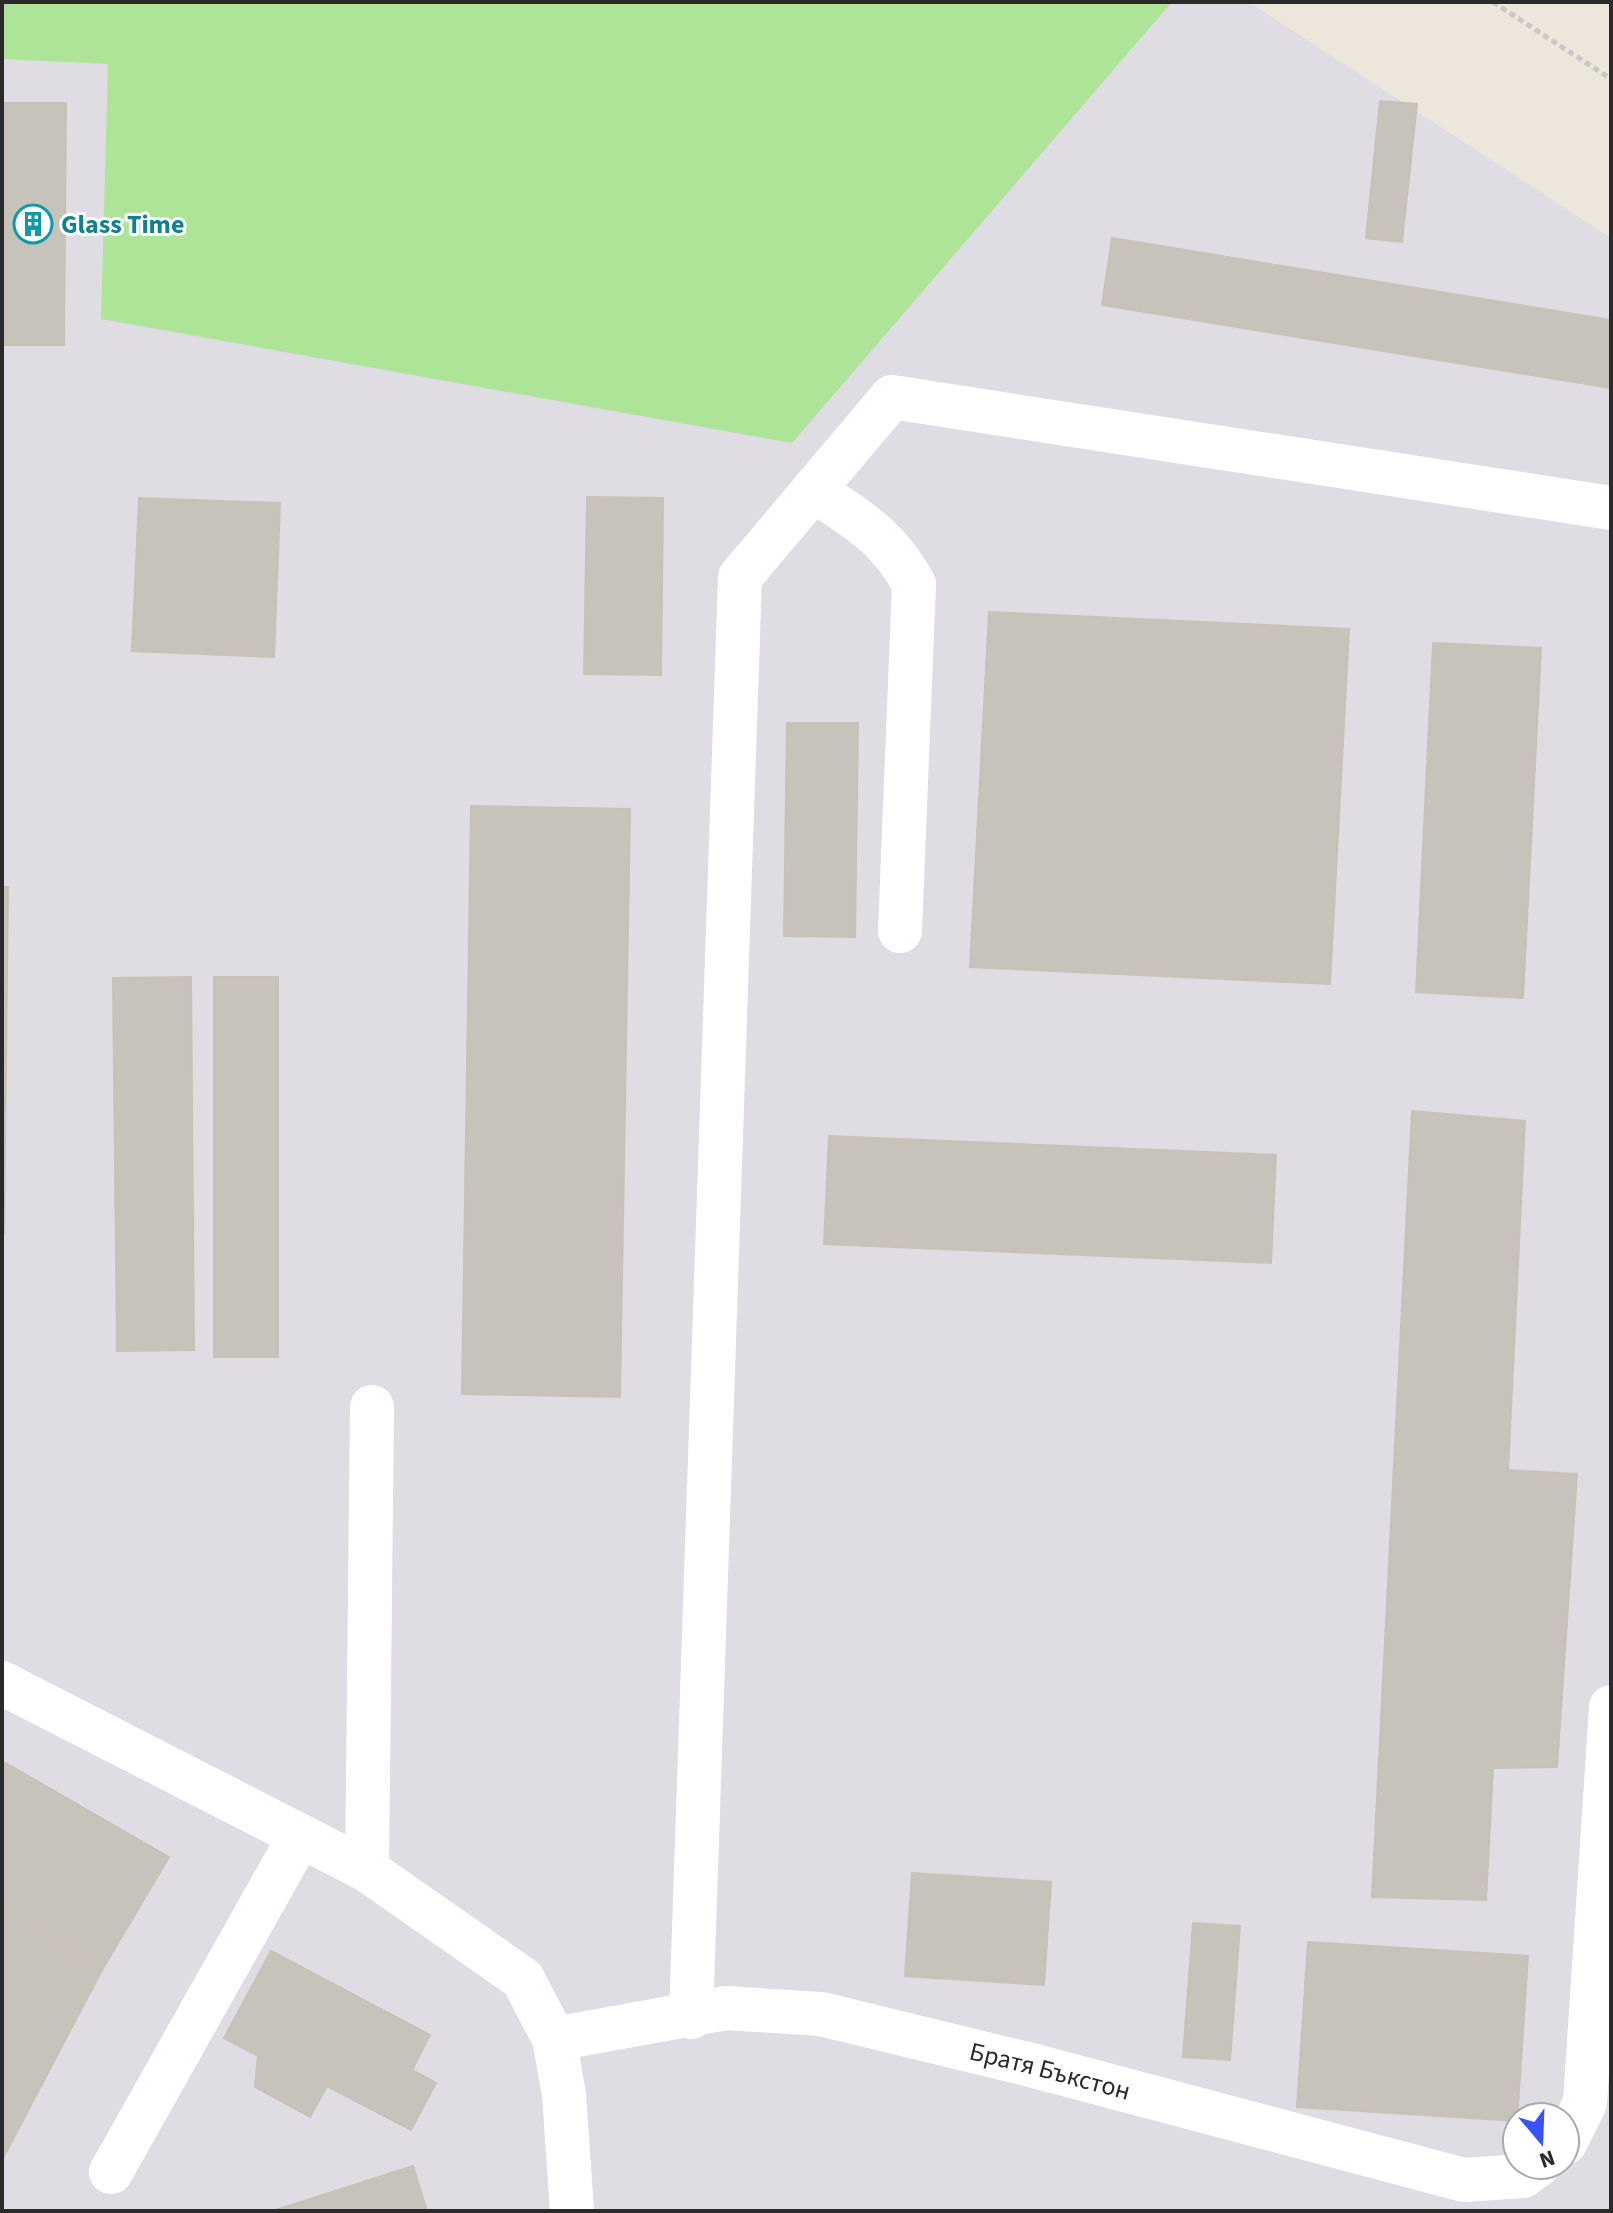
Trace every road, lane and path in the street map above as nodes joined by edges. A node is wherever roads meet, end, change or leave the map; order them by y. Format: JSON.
{"nodes":[{"id":1,"x":1493,"y":2,"type":"edge"},
{"id":2,"x":1611,"y":79,"type":"edge"},
{"id":3,"x":813,"y":490,"type":"junction"},
{"id":4,"x":1611,"y":508,"type":"edge"},
{"id":5,"x":900,"y":931,"type":"dead end"},
{"id":6,"x":372,"y":1407,"type":"dead end"},
{"id":7,"x":2,"y":1683,"type":"edge"},
{"id":8,"x":1611,"y":1707,"type":"edge"},
{"id":9,"x":300,"y":1836,"type":"junction"},
{"id":10,"x":367,"y":1870,"type":"junction"},
{"id":11,"x":691,"y":2017,"type":"junction"},
{"id":12,"x":554,"y":2039,"type":"junction"},
{"id":13,"x":1581,"y":2111,"type":"edge"},
{"id":14,"x":111,"y":2172,"type":"dead end"},
{"id":15,"x":1501,"y":2177,"type":"edge"},
{"id":16,"x":572,"y":2211,"type":"edge"}],
"edges":[{"from":1,"to":2,"type":"path"},
{"from":3,"to":4,"type":"street"},
{"from":3,"to":5,"type":"street"},
{"from":3,"to":11,"type":"street"},
{"from":6,"to":10,"type":"street"},
{"from":7,"to":9,"type":"street"},
{"from":8,"to":13,"type":"street"},
{"from":9,"to":10,"type":"street"},
{"from":9,"to":14,"type":"street"},
{"from":10,"to":12,"type":"street"},
{"from":11,"to":12,"type":"street","name":"Братя Бъкстон"},
{"from":11,"to":15,"type":"street","name":"Братя Бъкстон"},
{"from":12,"to":16,"type":"street"}]}
